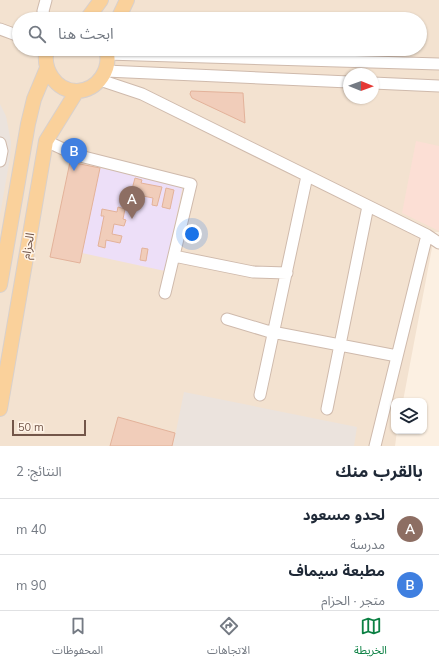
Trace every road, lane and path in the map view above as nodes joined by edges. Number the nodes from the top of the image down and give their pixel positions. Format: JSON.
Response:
{"nodes":[{"id":1,"x":46,"y":0,"type":"edge"},
{"id":2,"x":101,"y":0,"type":"edge"},
{"id":3,"x":127,"y":0,"type":"edge"},
{"id":4,"x":43,"y":12,"type":"edge"},
{"id":5,"x":92,"y":12,"type":"edge"},
{"id":6,"x":121,"y":12,"type":"edge"},
{"id":7,"x":0,"y":29,"type":"edge"},
{"id":8,"x":12,"y":33,"type":"edge"},
{"id":9,"x":46,"y":56,"type":"edge"},
{"id":10,"x":107,"y":56,"type":"edge"},
{"id":11,"x":249,"y":56,"type":"edge"},
{"id":12,"x":439,"y":64,"type":"edge"},
{"id":13,"x":46,"y":68,"type":"junction"},
{"id":14,"x":103,"y":76,"type":"junction"},
{"id":15,"x":343,"y":82,"type":"edge"},
{"id":16,"x":379,"y":83,"type":"edge"},
{"id":17,"x":439,"y":86,"type":"edge"},
{"id":18,"x":77,"y":91,"type":"junction"},
{"id":19,"x":46,"y":141,"type":"junction"},
{"id":20,"x":0,"y":143,"type":"edge"},
{"id":21,"x":0,"y":161,"type":"edge"},
{"id":22,"x":307,"y":176,"type":"junction"},
{"id":23,"x":368,"y":206,"type":"junction"},
{"id":24,"x":427,"y":235,"type":"junction"},
{"id":25,"x":439,"y":243,"type":"edge"},
{"id":26,"x":174,"y":256,"type":"junction"},
{"id":27,"x":287,"y":273,"type":"junction"},
{"id":28,"x":0,"y":285,"type":"edge"},
{"id":29,"x":165,"y":293,"type":"dead end"},
{"id":30,"x":228,"y":319,"type":"dead end"},
{"id":31,"x":274,"y":332,"type":"junction"},
{"id":32,"x":340,"y":345,"type":"junction"},
{"id":33,"x":397,"y":356,"type":"junction"},
{"id":34,"x":260,"y":395,"type":"dead end"},
{"id":35,"x":0,"y":409,"type":"edge"},
{"id":36,"x":327,"y":410,"type":"dead end"},
{"id":37,"x":375,"y":446,"type":"edge"}],
"edges":[{"from":1,"to":4,"type":"street"},
{"from":2,"to":5,"type":"main road"},
{"from":3,"to":6,"type":"main road"},
{"from":7,"to":8,"type":"street"},
{"from":9,"to":13,"type":"main road"},
{"from":10,"to":14,"type":"main road"},
{"from":11,"to":12,"type":"street"},
{"from":13,"to":18,"type":"main road"},
{"from":13,"to":28,"type":"main road"},
{"from":14,"to":15,"type":"street"},
{"from":14,"to":18,"type":"main road"},
{"from":14,"to":22,"type":"street"},
{"from":16,"to":17,"type":"street"},
{"from":18,"to":19,"type":"main road","name":"الحزام"},
{"from":19,"to":26,"type":"street"},
{"from":19,"to":35,"type":"main road","name":"الحزام"},
{"from":20,"to":21,"type":"street"},
{"from":22,"to":23,"type":"street"},
{"from":22,"to":27,"type":"street"},
{"from":23,"to":24,"type":"street"},
{"from":23,"to":32,"type":"street"},
{"from":24,"to":25,"type":"street"},
{"from":24,"to":33,"type":"street"},
{"from":26,"to":27,"type":"street"},
{"from":26,"to":29,"type":"street"},
{"from":27,"to":31,"type":"street"},
{"from":30,"to":31,"type":"street"},
{"from":31,"to":32,"type":"street"},
{"from":31,"to":34,"type":"street"},
{"from":32,"to":33,"type":"street"},
{"from":32,"to":36,"type":"street"},
{"from":33,"to":37,"type":"street"}]}
